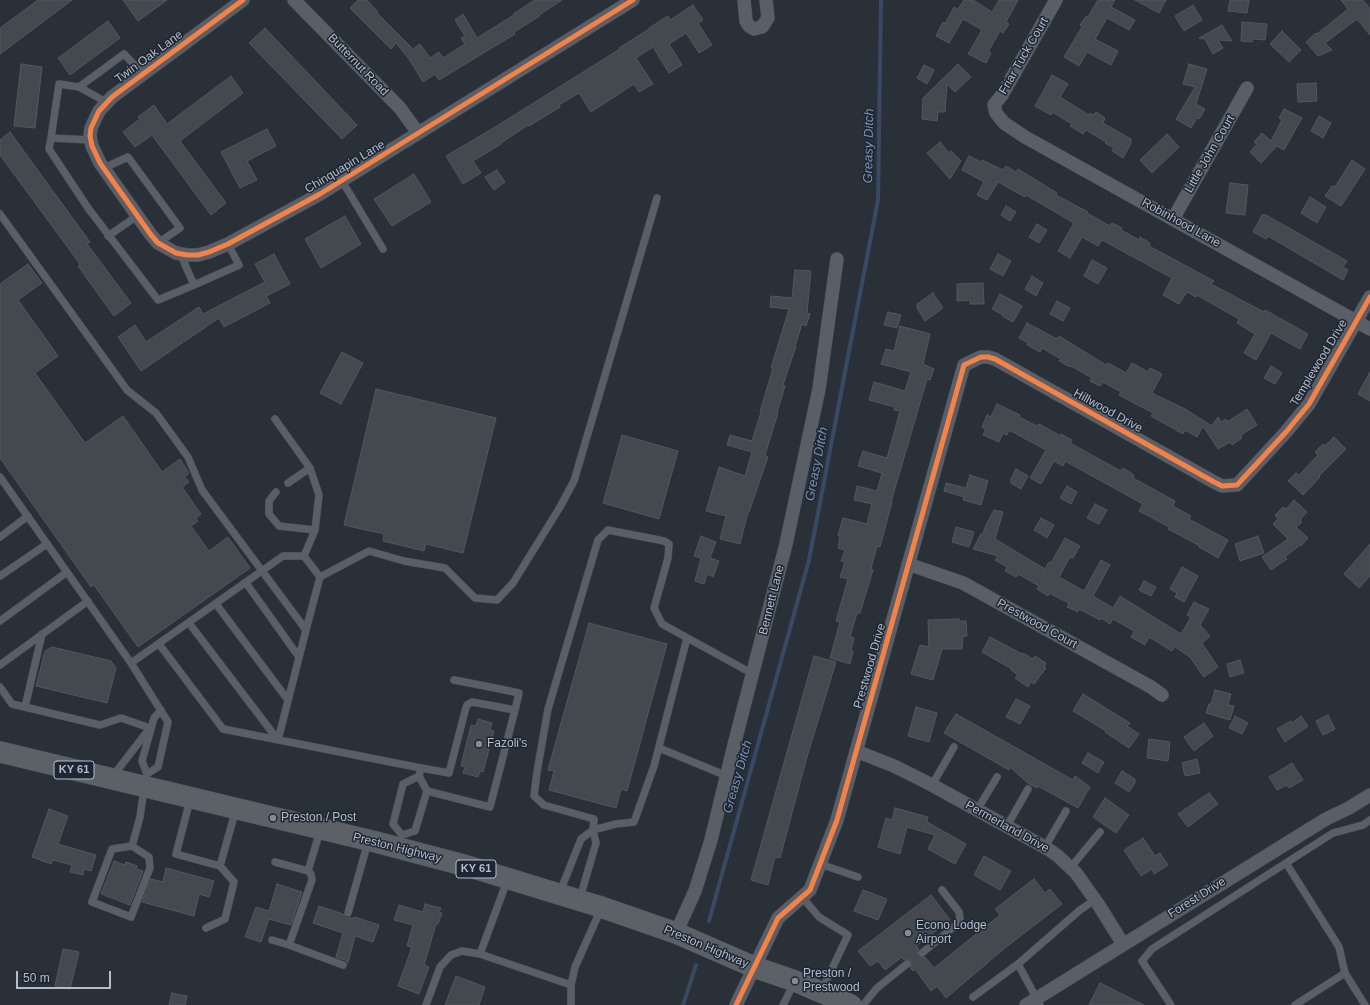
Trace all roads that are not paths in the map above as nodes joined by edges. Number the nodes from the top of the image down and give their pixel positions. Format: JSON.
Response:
{"nodes":[{"id":1,"x":243,"y":0,"type":"edge"},
{"id":2,"x":294,"y":0,"type":"edge"},
{"id":3,"x":633,"y":0,"type":"edge"},
{"id":4,"x":744,"y":0,"type":"edge"},
{"id":5,"x":766,"y":0,"type":"edge"},
{"id":6,"x":1056,"y":0,"type":"edge"},
{"id":7,"x":142,"y":74,"type":"junction"},
{"id":8,"x":79,"y":87,"type":"junction"},
{"id":9,"x":1247,"y":88,"type":"dead end"},
{"id":10,"x":106,"y":102,"type":"junction"},
{"id":11,"x":996,"y":113,"type":"joint"},
{"id":12,"x":418,"y":133,"type":"junction"},
{"id":13,"x":51,"y":138,"type":"junction"},
{"id":14,"x":91,"y":143,"type":"junction"},
{"id":15,"x":104,"y":168,"type":"junction"},
{"id":16,"x":342,"y":181,"type":"junction"},
{"id":17,"x":657,"y":198,"type":"dead end"},
{"id":18,"x":0,"y":214,"type":"edge"},
{"id":19,"x":137,"y":216,"type":"junction"},
{"id":20,"x":1173,"y":219,"type":"junction"},
{"id":21,"x":108,"y":236,"type":"junction"},
{"id":22,"x":158,"y":243,"type":"junction"},
{"id":23,"x":228,"y":244,"type":"junction"},
{"id":24,"x":383,"y":249,"type":"dead end"},
{"id":25,"x":180,"y":253,"type":"junction"},
{"id":26,"x":837,"y":259,"type":"dead end"},
{"id":27,"x":194,"y":285,"type":"junction"},
{"id":28,"x":1370,"y":296,"type":"edge"},
{"id":29,"x":1356,"y":321,"type":"junction"},
{"id":30,"x":1370,"y":329,"type":"edge"},
{"id":31,"x":976,"y":358,"type":"joint"},
{"id":32,"x":275,"y":419,"type":"dead end"},
{"id":33,"x":310,"y":468,"type":"junction"},
{"id":34,"x":0,"y":477,"type":"edge"},
{"id":35,"x":288,"y":484,"type":"dead end"},
{"id":36,"x":7,"y":486,"type":"junction"},
{"id":37,"x":1230,"y":486,"type":"joint"},
{"id":38,"x":0,"y":492,"type":"edge"},
{"id":39,"x":276,"y":492,"type":"dead end"},
{"id":40,"x":28,"y":516,"type":"junction"},
{"id":41,"x":315,"y":530,"type":"junction"},
{"id":42,"x":0,"y":537,"type":"edge"},
{"id":43,"x":47,"y":544,"type":"junction"},
{"id":44,"x":304,"y":556,"type":"junction"},
{"id":45,"x":908,"y":564,"type":"junction"},
{"id":46,"x":262,"y":571,"type":"junction"},
{"id":47,"x":67,"y":572,"type":"junction"},
{"id":48,"x":0,"y":576,"type":"edge"},
{"id":49,"x":320,"y":577,"type":"junction"},
{"id":50,"x":246,"y":583,"type":"junction"},
{"id":51,"x":88,"y":601,"type":"junction"},
{"id":52,"x":216,"y":604,"type":"junction"},
{"id":53,"x":0,"y":621,"type":"edge"},
{"id":54,"x":189,"y":623,"type":"junction"},
{"id":55,"x":306,"y":630,"type":"junction"},
{"id":56,"x":42,"y":634,"type":"junction"},
{"id":57,"x":687,"y":638,"type":"junction"},
{"id":58,"x":159,"y":644,"type":"junction"},
{"id":59,"x":299,"y":657,"type":"junction"},
{"id":60,"x":131,"y":663,"type":"junction"},
{"id":61,"x":0,"y":664,"type":"edge"},
{"id":62,"x":753,"y":674,"type":"junction"},
{"id":63,"x":454,"y":680,"type":"dead end"},
{"id":64,"x":0,"y":687,"type":"edge"},
{"id":65,"x":1162,"y":695,"type":"dead end"},
{"id":66,"x":288,"y":700,"type":"junction"},
{"id":67,"x":25,"y":707,"type":"junction"},
{"id":68,"x":160,"y":710,"type":"junction"},
{"id":69,"x":515,"y":710,"type":"junction"},
{"id":70,"x":150,"y":728,"type":"junction"},
{"id":71,"x":278,"y":740,"type":"junction"},
{"id":72,"x":954,"y":747,"type":"dead end"},
{"id":73,"x":659,"y":748,"type":"junction"},
{"id":74,"x":856,"y":751,"type":"junction"},
{"id":75,"x":1,"y":755,"type":"edge"},
{"id":76,"x":420,"y":772,"type":"junction"},
{"id":77,"x":727,"y":776,"type":"junction"},
{"id":78,"x":997,"y":777,"type":"dead end"},
{"id":79,"x":111,"y":779,"type":"junction"},
{"id":80,"x":146,"y":780,"type":"junction"},
{"id":81,"x":932,"y":785,"type":"junction"},
{"id":82,"x":1028,"y":790,"type":"dead end"},
{"id":83,"x":427,"y":791,"type":"junction"},
{"id":84,"x":1370,"y":795,"type":"edge"},
{"id":85,"x":191,"y":798,"type":"junction"},
{"id":86,"x":236,"y":809,"type":"junction"},
{"id":87,"x":977,"y":810,"type":"junction"},
{"id":88,"x":1066,"y":811,"type":"dead end"},
{"id":89,"x":1370,"y":820,"type":"edge"},
{"id":90,"x":1007,"y":826,"type":"junction"},
{"id":91,"x":320,"y":829,"type":"junction"},
{"id":92,"x":593,"y":830,"type":"junction"},
{"id":93,"x":1100,"y":832,"type":"dead end"},
{"id":94,"x":368,"y":840,"type":"junction"},
{"id":95,"x":400,"y":841,"type":"junction"},
{"id":96,"x":132,"y":846,"type":"junction"},
{"id":97,"x":1044,"y":847,"type":"junction"},
{"id":98,"x":275,"y":862,"type":"dead end"},
{"id":99,"x":1286,"y":863,"type":"junction"},
{"id":100,"x":820,"y":864,"type":"junction"},
{"id":101,"x":220,"y":866,"type":"junction"},
{"id":102,"x":1071,"y":867,"type":"junction"},
{"id":103,"x":308,"y":871,"type":"junction"},
{"id":104,"x":858,"y":877,"type":"dead end"},
{"id":105,"x":508,"y":878,"type":"junction"},
{"id":106,"x":942,"y":890,"type":"dead end"},
{"id":107,"x":559,"y":894,"type":"junction"},
{"id":108,"x":802,"y":898,"type":"junction"},
{"id":109,"x":580,"y":900,"type":"junction"},
{"id":110,"x":1095,"y":900,"type":"junction"},
{"id":111,"x":602,"y":907,"type":"junction"},
{"id":112,"x":348,"y":913,"type":"dead end"},
{"id":113,"x":206,"y":928,"type":"dead end"},
{"id":114,"x":676,"y":933,"type":"junction"},
{"id":115,"x":272,"y":940,"type":"dead end"},
{"id":116,"x":1123,"y":944,"type":"junction"},
{"id":117,"x":289,"y":945,"type":"junction"},
{"id":118,"x":922,"y":953,"type":"dead end"},
{"id":119,"x":480,"y":954,"type":"junction"},
{"id":120,"x":908,"y":964,"type":"dead end"},
{"id":121,"x":1018,"y":964,"type":"junction"},
{"id":122,"x":343,"y":965,"type":"dead end"},
{"id":123,"x":754,"y":967,"type":"junction"},
{"id":124,"x":1345,"y":973,"type":"junction"},
{"id":125,"x":795,"y":981,"type":"junction"},
{"id":126,"x":571,"y":985,"type":"junction"},
{"id":127,"x":973,"y":997,"type":"dead end"},
{"id":128,"x":826,"y":998,"type":"edge"},
{"id":129,"x":1034,"y":1003,"type":"edge"},
{"id":130,"x":426,"y":1005,"type":"edge"},
{"id":131,"x":571,"y":1005,"type":"edge"},
{"id":132,"x":736,"y":1005,"type":"edge"},
{"id":133,"x":783,"y":1005,"type":"edge"},
{"id":134,"x":851,"y":1005,"type":"edge"},
{"id":135,"x":863,"y":1005,"type":"edge"},
{"id":136,"x":1171,"y":1005,"type":"edge"},
{"id":137,"x":1295,"y":1005,"type":"edge"},
{"id":138,"x":1366,"y":1005,"type":"edge"}],
"edges":[{"from":1,"to":7,"type":"street","name":"Twin Oak Lane"},
{"from":2,"to":12,"type":"street","name":"Butternut Road"},
{"from":3,"to":12,"type":"street","name":"Chinquapin Lane"},
{"from":4,"to":5,"type":"street"},
{"from":6,"to":11,"type":"street","name":"Friar Tuck Court"},
{"from":7,"to":8,"type":"lane"},
{"from":7,"to":10,"type":"street","name":"Twin Oak Lane"},
{"from":8,"to":10,"type":"lane"},
{"from":8,"to":13,"type":"lane"},
{"from":9,"to":20,"type":"street","name":"Little John Court"},
{"from":10,"to":14,"type":"street","name":"Twin Oak Lane"},
{"from":11,"to":20,"type":"street","name":"Robinhood Lane"},
{"from":12,"to":16,"type":"street","name":"Chinquapin Lane"},
{"from":13,"to":14,"type":"lane"},
{"from":13,"to":21,"type":"lane"},
{"from":14,"to":15,"type":"street","name":"Chinquapin Lane"},
{"from":15,"to":19,"type":"street","name":"Chinquapin Lane"},
{"from":15,"to":22,"type":"lane"},
{"from":16,"to":23,"type":"street","name":"Chinquapin Lane"},
{"from":16,"to":24,"type":"lane"},
{"from":17,"to":49,"type":"lane"},
{"from":18,"to":46,"type":"lane"},
{"from":19,"to":21,"type":"lane"},
{"from":19,"to":22,"type":"street","name":"Chinquapin Lane"},
{"from":20,"to":29,"type":"street","name":"Robinhood Lane"},
{"from":21,"to":27,"type":"lane"},
{"from":22,"to":25,"type":"street","name":"Chinquapin Lane"},
{"from":23,"to":25,"type":"street","name":"Chinquapin Lane"},
{"from":23,"to":27,"type":"lane"},
{"from":25,"to":27,"type":"lane"},
{"from":26,"to":62,"type":"street","name":"Bennett Lane"},
{"from":28,"to":29,"type":"street","name":"Templewood Drive"},
{"from":29,"to":30,"type":"street","name":"Robinhood Lane"},
{"from":29,"to":37,"type":"street","name":"Templewood Drive"},
{"from":31,"to":37,"type":"street","name":"Hillwood Drive"},
{"from":31,"to":45,"type":"street","name":"Prestwood Drive"},
{"from":32,"to":33,"type":"lane"},
{"from":33,"to":35,"type":"lane"},
{"from":33,"to":41,"type":"lane"},
{"from":34,"to":36,"type":"lane"},
{"from":36,"to":38,"type":"lane"},
{"from":36,"to":40,"type":"lane"},
{"from":39,"to":41,"type":"lane"},
{"from":40,"to":42,"type":"lane"},
{"from":40,"to":43,"type":"lane"},
{"from":41,"to":44,"type":"lane"},
{"from":43,"to":47,"type":"lane"},
{"from":43,"to":48,"type":"lane"},
{"from":44,"to":46,"type":"lane"},
{"from":44,"to":49,"type":"lane"},
{"from":45,"to":65,"type":"street","name":"Prestwood Court"},
{"from":45,"to":74,"type":"street","name":"Prestwood Drive"},
{"from":46,"to":50,"type":"lane"},
{"from":46,"to":55,"type":"lane"},
{"from":47,"to":51,"type":"lane"},
{"from":47,"to":53,"type":"lane"},
{"from":49,"to":55,"type":"lane"},
{"from":50,"to":52,"type":"lane"},
{"from":50,"to":59,"type":"lane"},
{"from":51,"to":56,"type":"lane"},
{"from":51,"to":60,"type":"lane"},
{"from":52,"to":54,"type":"lane"},
{"from":52,"to":66,"type":"lane"},
{"from":54,"to":58,"type":"lane"},
{"from":54,"to":71,"type":"lane"},
{"from":55,"to":59,"type":"lane"},
{"from":56,"to":61,"type":"lane"},
{"from":56,"to":67,"type":"lane"},
{"from":57,"to":62,"type":"lane"},
{"from":57,"to":73,"type":"lane"},
{"from":57,"to":92,"type":"lane"},
{"from":58,"to":60,"type":"lane"},
{"from":58,"to":71,"type":"lane"},
{"from":59,"to":66,"type":"lane"},
{"from":60,"to":68,"type":"lane"},
{"from":62,"to":77,"type":"street","name":"Bennett Lane"},
{"from":63,"to":69,"type":"lane"},
{"from":64,"to":67,"type":"lane"},
{"from":66,"to":71,"type":"lane"},
{"from":67,"to":70,"type":"lane"},
{"from":68,"to":70,"type":"lane"},
{"from":68,"to":80,"type":"lane"},
{"from":69,"to":76,"type":"lane"},
{"from":69,"to":83,"type":"lane"},
{"from":70,"to":79,"type":"lane"},
{"from":70,"to":80,"type":"lane"},
{"from":71,"to":76,"type":"lane"},
{"from":72,"to":81,"type":"lane"},
{"from":73,"to":77,"type":"lane"},
{"from":73,"to":92,"type":"lane"},
{"from":74,"to":81,"type":"street","name":"Permerland Drive"},
{"from":74,"to":100,"type":"street","name":"Prestwood Drive"},
{"from":75,"to":79,"type":"main road","name":"Preston Highway","number":"KY 61"},
{"from":76,"to":83,"type":"lane"},
{"from":76,"to":95,"type":"lane"},
{"from":77,"to":114,"type":"street","name":"Bennett Lane"},
{"from":78,"to":87,"type":"lane"},
{"from":79,"to":80,"type":"main road","name":"Preston Highway","number":"KY 61"},
{"from":80,"to":85,"type":"main road","name":"Preston Highway","number":"KY 61"},
{"from":80,"to":96,"type":"lane"},
{"from":81,"to":87,"type":"street","name":"Permerland Drive"},
{"from":82,"to":90,"type":"lane"},
{"from":83,"to":95,"type":"lane"},
{"from":84,"to":116,"type":"street","name":"Forest Drive"},
{"from":85,"to":86,"type":"main road","name":"Preston Highway","number":"KY 61"},
{"from":85,"to":101,"type":"lane"},
{"from":86,"to":91,"type":"main road","name":"Preston Highway","number":"KY 61"},
{"from":86,"to":101,"type":"lane"},
{"from":87,"to":90,"type":"street","name":"Permerland Drive"},
{"from":88,"to":97,"type":"lane"},
{"from":89,"to":99,"type":"lane"},
{"from":90,"to":97,"type":"street","name":"Permerland Drive"},
{"from":91,"to":94,"type":"main road","name":"Preston Highway","number":"KY 61"},
{"from":91,"to":103,"type":"lane"},
{"from":92,"to":107,"type":"lane"},
{"from":92,"to":109,"type":"lane"},
{"from":93,"to":102,"type":"lane"},
{"from":94,"to":95,"type":"main road","name":"Preston Highway","number":"KY 61"},
{"from":94,"to":112,"type":"lane"},
{"from":95,"to":105,"type":"main road","name":"Preston Highway","number":"KY 61"},
{"from":96,"to":96,"type":"lane"},
{"from":97,"to":102,"type":"street","name":"Permerland Drive"},
{"from":98,"to":103,"type":"lane"},
{"from":99,"to":124,"type":"lane"},
{"from":99,"to":136,"type":"lane"},
{"from":100,"to":104,"type":"lane"},
{"from":100,"to":108,"type":"street","name":"Prestwood Drive"},
{"from":101,"to":113,"type":"lane"},
{"from":102,"to":110,"type":"street","name":"Permerland Drive"},
{"from":103,"to":117,"type":"lane"},
{"from":105,"to":107,"type":"main road","name":"Preston Highway","number":"KY 61"},
{"from":105,"to":119,"type":"lane"},
{"from":106,"to":118,"type":"lane"},
{"from":107,"to":109,"type":"main road","name":"Preston Highway","number":"KY 61"},
{"from":108,"to":123,"type":"street","name":"Prestwood Drive"},
{"from":108,"to":128,"type":"lane"},
{"from":109,"to":111,"type":"main road","name":"Preston Highway","number":"KY 61"},
{"from":110,"to":116,"type":"street","name":"Permerland Drive"},
{"from":110,"to":121,"type":"lane"},
{"from":111,"to":114,"type":"main road","name":"Preston Highway","number":"KY 61"},
{"from":111,"to":126,"type":"lane"},
{"from":114,"to":123,"type":"main road","name":"Preston Highway","number":"KY 61"},
{"from":115,"to":117,"type":"lane"},
{"from":116,"to":129,"type":"street","name":"Forest Drive"},
{"from":117,"to":122,"type":"lane"},
{"from":119,"to":126,"type":"lane"},
{"from":119,"to":130,"type":"lane"},
{"from":120,"to":135,"type":"lane"},
{"from":121,"to":127,"type":"lane"},
{"from":121,"to":129,"type":"lane"},
{"from":123,"to":125,"type":"main road","name":"Preston Highway","number":"KY 61"},
{"from":123,"to":132,"type":"street","name":"Prestwood Drive"},
{"from":124,"to":137,"type":"lane"},
{"from":124,"to":138,"type":"lane"},
{"from":125,"to":128,"type":"main road","name":"Preston Highway","number":"KY 61"},
{"from":125,"to":133,"type":"lane"},
{"from":126,"to":131,"type":"lane"},
{"from":128,"to":134,"type":"main road","name":"Preston Highway","number":"KY 61"}]}
